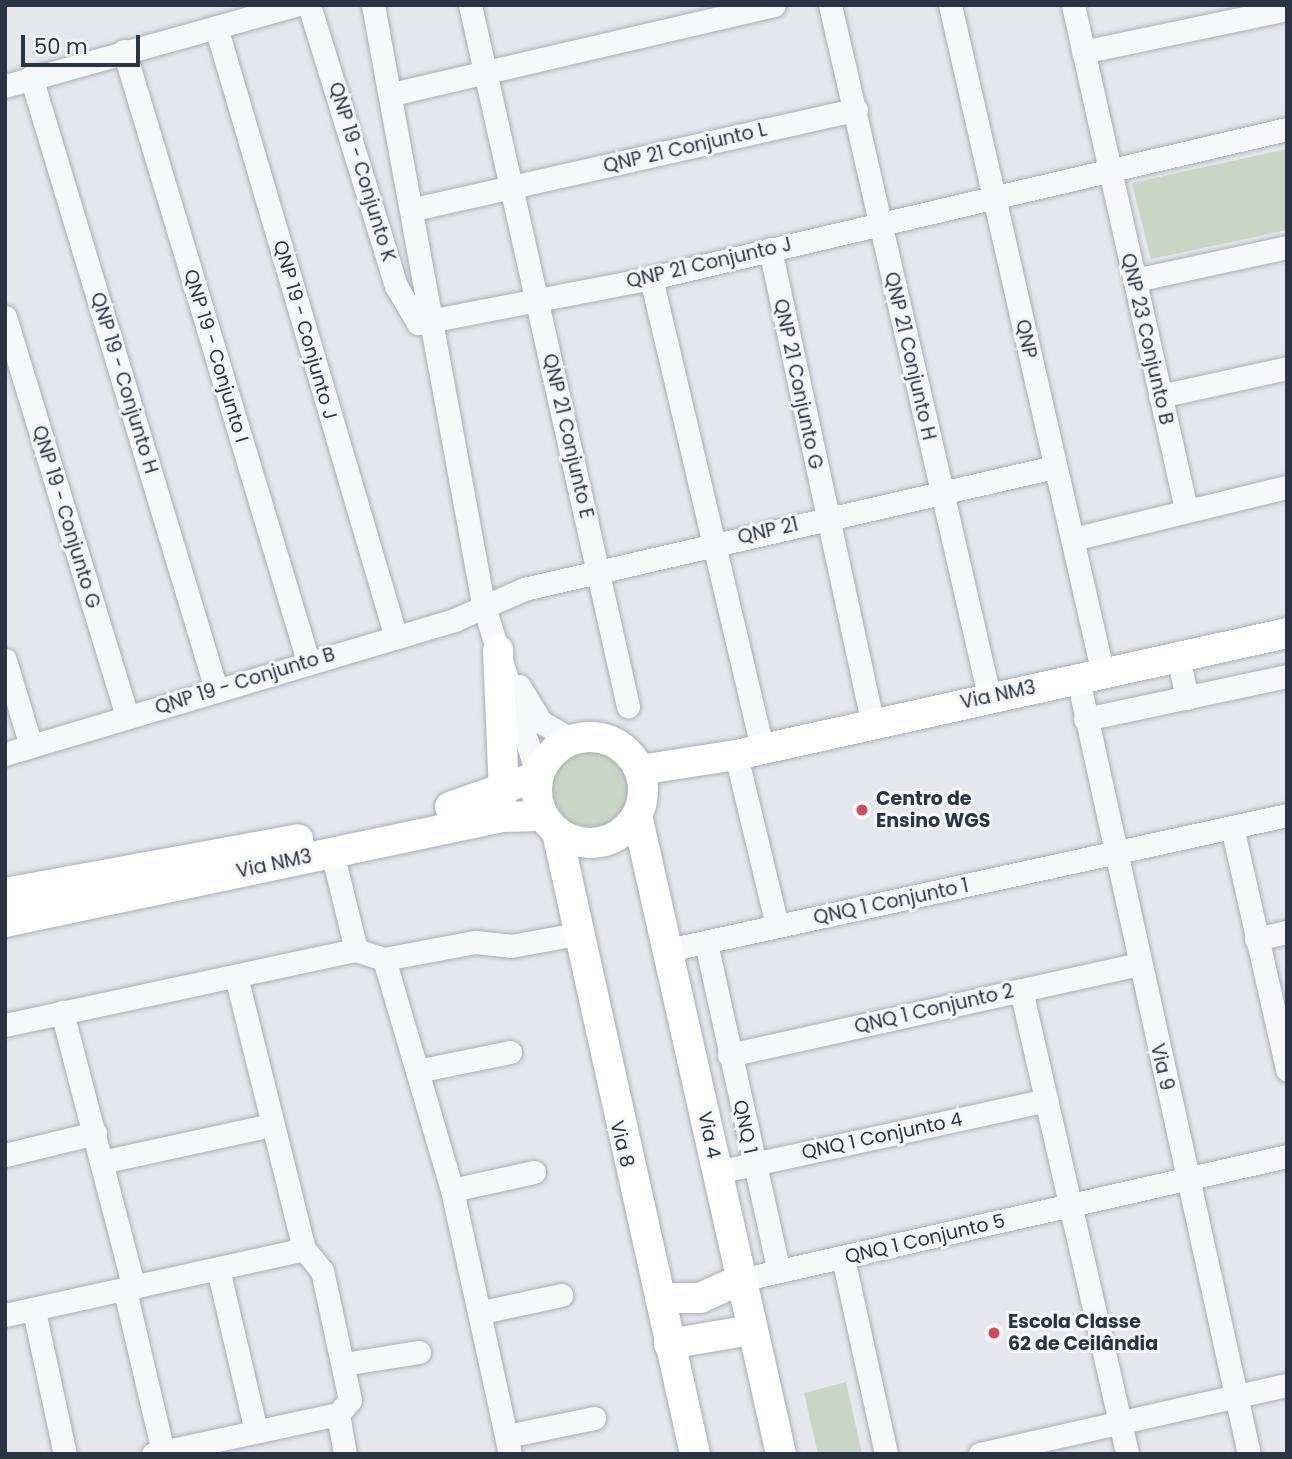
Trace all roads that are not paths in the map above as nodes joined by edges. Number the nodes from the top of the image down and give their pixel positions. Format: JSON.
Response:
{"nodes":[{"id":1,"x":309,"y":5,"type":"edge"},
{"id":2,"x":373,"y":5,"type":"edge"},
{"id":3,"x":470,"y":5,"type":"edge"},
{"id":4,"x":774,"y":5,"type":"edge"},
{"id":5,"x":831,"y":5,"type":"edge"},
{"id":6,"x":950,"y":5,"type":"edge"},
{"id":7,"x":1073,"y":5,"type":"edge"},
{"id":8,"x":285,"y":6,"type":"edge"},
{"id":9,"x":1287,"y":9,"type":"edge"},
{"id":10,"x":216,"y":27,"type":"junction"},
{"id":11,"x":124,"y":51,"type":"junction"},
{"id":12,"x":1083,"y":52,"type":"junction"},
{"id":13,"x":487,"y":73,"type":"junction"},
{"id":14,"x":31,"y":77,"type":"junction"},
{"id":15,"x":5,"y":86,"type":"edge"},
{"id":16,"x":392,"y":94,"type":"junction"},
{"id":17,"x":856,"y":109,"type":"junction"},
{"id":18,"x":1287,"y":129,"type":"edge"},
{"id":19,"x":1108,"y":170,"type":"junction"},
{"id":20,"x":515,"y":187,"type":"junction"},
{"id":21,"x":994,"y":196,"type":"junction"},
{"id":22,"x":414,"y":209,"type":"junction"},
{"id":23,"x":880,"y":220,"type":"junction"},
{"id":24,"x":1287,"y":247,"type":"edge"},
{"id":25,"x":770,"y":249,"type":"junction"},
{"id":26,"x":651,"y":278,"type":"junction"},
{"id":27,"x":1135,"y":280,"type":"junction"},
{"id":28,"x":538,"y":301,"type":"junction"},
{"id":29,"x":5,"y":317,"type":"edge"},
{"id":30,"x":431,"y":324,"type":"junction"},
{"id":31,"x":1287,"y":368,"type":"edge"},
{"id":32,"x":1160,"y":396,"type":"junction"},
{"id":33,"x":1054,"y":467,"type":"junction"},
{"id":34,"x":1287,"y":487,"type":"edge"},
{"id":35,"x":940,"y":492,"type":"junction"},
{"id":36,"x":1186,"y":509,"type":"junction"},
{"id":37,"x":826,"y":518,"type":"junction"},
{"id":38,"x":1073,"y":539,"type":"junction"},
{"id":39,"x":716,"y":544,"type":"junction"},
{"id":40,"x":598,"y":571,"type":"junction"},
{"id":41,"x":483,"y":604,"type":"junction"},
{"id":42,"x":1287,"y":633,"type":"edge"},
{"id":43,"x":395,"y":634,"type":"junction"},
{"id":44,"x":498,"y":650,"type":"junction"},
{"id":45,"x":1178,"y":657,"type":"junction"},
{"id":46,"x":5,"y":660,"type":"edge"},
{"id":47,"x":308,"y":662,"type":"junction"},
{"id":48,"x":1090,"y":676,"type":"junction"},
{"id":49,"x":1287,"y":676,"type":"edge"},
{"id":50,"x":216,"y":690,"type":"junction"},
{"id":51,"x":989,"y":696,"type":"junction"},
{"id":52,"x":1187,"y":698,"type":"junction"},
{"id":53,"x":628,"y":706,"type":"dead end"},
{"id":54,"x":127,"y":717,"type":"junction"},
{"id":55,"x":1085,"y":719,"type":"junction"},
{"id":56,"x":872,"y":722,"type":"junction"},
{"id":57,"x":572,"y":740,"type":"junction"},
{"id":58,"x":31,"y":746,"type":"junction"},
{"id":59,"x":5,"y":754,"type":"edge"},
{"id":60,"x":736,"y":754,"type":"junction"},
{"id":61,"x":538,"y":776,"type":"junction"},
{"id":62,"x":504,"y":792,"type":"junction"},
{"id":63,"x":640,"y":792,"type":"junction"},
{"id":64,"x":1287,"y":815,"type":"edge"},
{"id":65,"x":550,"y":824,"type":"junction"},
{"id":66,"x":1232,"y":827,"type":"junction"},
{"id":67,"x":332,"y":852,"type":"junction"},
{"id":68,"x":1114,"y":852,"type":"junction"},
{"id":69,"x":5,"y":893,"type":"edge"},
{"id":70,"x":5,"y":922,"type":"edge"},
{"id":71,"x":777,"y":926,"type":"junction"},
{"id":72,"x":1287,"y":932,"type":"edge"},
{"id":73,"x":577,"y":934,"type":"junction"},
{"id":74,"x":1256,"y":939,"type":"junction"},
{"id":75,"x":706,"y":943,"type":"junction"},
{"id":76,"x":356,"y":950,"type":"junction"},
{"id":77,"x":668,"y":950,"type":"junction"},
{"id":78,"x":384,"y":959,"type":"junction"},
{"id":79,"x":1138,"y":964,"type":"junction"},
{"id":80,"x":236,"y":976,"type":"junction"},
{"id":81,"x":1021,"y":990,"type":"junction"},
{"id":82,"x":62,"y":1012,"type":"junction"},
{"id":83,"x":5,"y":1025,"type":"edge"},
{"id":84,"x":1284,"y":1045,"type":"edge"},
{"id":85,"x":510,"y":1052,"type":"dead end"},
{"id":86,"x":729,"y":1055,"type":"junction"},
{"id":87,"x":1287,"y":1070,"type":"edge"},
{"id":88,"x":417,"y":1072,"type":"junction"},
{"id":89,"x":1046,"y":1100,"type":"junction"},
{"id":90,"x":271,"y":1125,"type":"junction"},
{"id":91,"x":94,"y":1133,"type":"junction"},
{"id":92,"x":5,"y":1154,"type":"edge"},
{"id":93,"x":1287,"y":1156,"type":"edge"},
{"id":94,"x":106,"y":1161,"type":"junction"},
{"id":95,"x":753,"y":1164,"type":"junction"},
{"id":96,"x":534,"y":1172,"type":"dead end"},
{"id":97,"x":717,"y":1172,"type":"junction"},
{"id":98,"x":1188,"y":1180,"type":"junction"},
{"id":99,"x":452,"y":1190,"type":"junction"},
{"id":100,"x":1071,"y":1207,"type":"junction"},
{"id":101,"x":304,"y":1249,"type":"junction"},
{"id":102,"x":843,"y":1258,"type":"junction"},
{"id":103,"x":218,"y":1269,"type":"junction"},
{"id":104,"x":779,"y":1271,"type":"junction"},
{"id":105,"x":740,"y":1280,"type":"junction"},
{"id":106,"x":129,"y":1290,"type":"junction"},
{"id":107,"x":561,"y":1295,"type":"dead end"},
{"id":108,"x":660,"y":1298,"type":"junction"},
{"id":109,"x":6,"y":1310,"type":"edge"},
{"id":110,"x":34,"y":1311,"type":"junction"},
{"id":111,"x":482,"y":1312,"type":"junction"},
{"id":112,"x":751,"y":1330,"type":"junction"},
{"id":113,"x":669,"y":1344,"type":"junction"},
{"id":114,"x":419,"y":1352,"type":"dead end"},
{"id":115,"x":344,"y":1364,"type":"junction"},
{"id":116,"x":1287,"y":1385,"type":"edge"},
{"id":117,"x":1236,"y":1395,"type":"junction"},
{"id":118,"x":338,"y":1414,"type":"junction"},
{"id":119,"x":584,"y":1420,"type":"dead end"},
{"id":120,"x":1119,"y":1422,"type":"junction"},
{"id":121,"x":256,"y":1431,"type":"junction"},
{"id":122,"x":508,"y":1445,"type":"edge"},
{"id":123,"x":164,"y":1452,"type":"edge"},
{"id":124,"x":65,"y":1454,"type":"edge"},
{"id":125,"x":345,"y":1454,"type":"edge"},
{"id":126,"x":695,"y":1454,"type":"edge"},
{"id":127,"x":781,"y":1454,"type":"edge"},
{"id":128,"x":886,"y":1454,"type":"edge"},
{"id":129,"x":980,"y":1454,"type":"edge"},
{"id":130,"x":1127,"y":1454,"type":"edge"},
{"id":131,"x":1249,"y":1454,"type":"edge"}],
"edges":[{"from":1,"to":30,"type":"street","name":"QNP 19 - Conjunto K"},
{"from":2,"to":16,"type":"street"},
{"from":3,"to":13,"type":"street"},
{"from":4,"to":13,"type":"street"},
{"from":5,"to":17,"type":"street","name":"QNP 21 Conjunto H"},
{"from":6,"to":21,"type":"street","name":"QNP"},
{"from":7,"to":12,"type":"street","name":"QNP 23 Conjunto B"},
{"from":8,"to":10,"type":"street"},
{"from":9,"to":12,"type":"street"},
{"from":10,"to":11,"type":"street"},
{"from":10,"to":43,"type":"street","name":"QNP 19 - Conjunto J"},
{"from":11,"to":14,"type":"street"},
{"from":11,"to":47,"type":"street","name":"QNP 19 - Conjunto I"},
{"from":12,"to":19,"type":"street","name":"QNP 23 Conjunto B"},
{"from":13,"to":16,"type":"street"},
{"from":13,"to":20,"type":"street"},
{"from":14,"to":15,"type":"street"},
{"from":14,"to":50,"type":"street","name":"QNP 19 - Conjunto H"},
{"from":16,"to":22,"type":"street"},
{"from":17,"to":20,"type":"street","name":"QNP 21 Conjunto L"},
{"from":17,"to":23,"type":"street","name":"QNP 21 Conjunto H"},
{"from":18,"to":19,"type":"street"},
{"from":19,"to":21,"type":"street"},
{"from":19,"to":27,"type":"street","name":"QNP 23 Conjunto B"},
{"from":20,"to":22,"type":"street"},
{"from":20,"to":28,"type":"street"},
{"from":21,"to":23,"type":"street"},
{"from":21,"to":33,"type":"street","name":"QNP"},
{"from":22,"to":30,"type":"street"},
{"from":23,"to":25,"type":"street","name":"QNP 21 Conjunto J"},
{"from":23,"to":35,"type":"street","name":"QNP 21 Conjunto H"},
{"from":24,"to":27,"type":"street"},
{"from":25,"to":26,"type":"street","name":"QNP 21 Conjunto J"},
{"from":25,"to":37,"type":"street","name":"QNP 21 Conjunto G"},
{"from":26,"to":28,"type":"street","name":"QNP 21 Conjunto J"},
{"from":26,"to":39,"type":"street"},
{"from":27,"to":32,"type":"street","name":"QNP 23 Conjunto B"},
{"from":28,"to":30,"type":"street"},
{"from":28,"to":40,"type":"street","name":"QNP 21 Conjunto E"},
{"from":29,"to":54,"type":"street","name":"QNP 19 - Conjunto G"},
{"from":30,"to":41,"type":"street"},
{"from":31,"to":32,"type":"street"},
{"from":32,"to":36,"type":"street","name":"QNP 23 Conjunto B"},
{"from":33,"to":35,"type":"street","name":"QNP 21"},
{"from":33,"to":38,"type":"street","name":"QNP"},
{"from":34,"to":36,"type":"street"},
{"from":35,"to":37,"type":"street","name":"QNP 21"},
{"from":35,"to":51,"type":"street","name":"QNP 21 Conjunto H"},
{"from":36,"to":38,"type":"street"},
{"from":37,"to":39,"type":"street","name":"QNP 21"},
{"from":37,"to":56,"type":"street","name":"QNP 21 Conjunto G"},
{"from":38,"to":48,"type":"street","name":"QNP"},
{"from":39,"to":40,"type":"street","name":"QNP 21"},
{"from":39,"to":60,"type":"street"},
{"from":40,"to":41,"type":"street","name":"QNP 21"},
{"from":40,"to":53,"type":"street","name":"QNP 21 Conjunto E"},
{"from":41,"to":43,"type":"street","name":"QNP 19 - Conjunto B"},
{"from":41,"to":44,"type":"street"},
{"from":42,"to":45,"type":"main road","name":"Via NM3"},
{"from":43,"to":47,"type":"street","name":"QNP 19 - Conjunto B"},
{"from":44,"to":57,"type":"street"},
{"from":44,"to":61,"type":"street"},
{"from":44,"to":62,"type":"main road"},
{"from":45,"to":48,"type":"main road","name":"Via NM3"},
{"from":45,"to":52,"type":"street"},
{"from":46,"to":58,"type":"street"},
{"from":47,"to":50,"type":"street","name":"QNP 19 - Conjunto B"},
{"from":48,"to":51,"type":"main road","name":"Via NM3"},
{"from":48,"to":55,"type":"street","name":"Via 9"},
{"from":49,"to":52,"type":"street"},
{"from":50,"to":54,"type":"street","name":"QNP 19 - Conjunto B"},
{"from":51,"to":56,"type":"main road","name":"Via NM3"},
{"from":52,"to":55,"type":"street"},
{"from":54,"to":58,"type":"street","name":"QNP 19 - Conjunto B"},
{"from":55,"to":68,"type":"street","name":"Via 9"},
{"from":56,"to":60,"type":"main road","name":"Via NM3"},
{"from":57,"to":61,"type":"main road"},
{"from":57,"to":63,"type":"main road"},
{"from":58,"to":59,"type":"street","name":"QNP 19 - Conjunto B"},
{"from":60,"to":63,"type":"main road","name":"Via NM3"},
{"from":60,"to":71,"type":"street"},
{"from":61,"to":62,"type":"main road","name":"Via NM3"},
{"from":61,"to":65,"type":"main road"},
{"from":62,"to":69,"type":"main road","name":"Via NM3"},
{"from":63,"to":65,"type":"main road"},
{"from":63,"to":77,"type":"main road","name":"Via 4"},
{"from":64,"to":66,"type":"street","name":"QNQ 1 Conjunto 1"},
{"from":65,"to":67,"type":"main road","name":"Via NM3"},
{"from":65,"to":73,"type":"main road","name":"Via 8"},
{"from":66,"to":68,"type":"street","name":"QNQ 1 Conjunto 1"},
{"from":66,"to":74,"type":"street"},
{"from":67,"to":70,"type":"main road","name":"Via NM3"},
{"from":67,"to":76,"type":"street"},
{"from":68,"to":71,"type":"street","name":"QNQ 1 Conjunto 1"},
{"from":68,"to":79,"type":"street","name":"Via 9"},
{"from":71,"to":75,"type":"street","name":"QNQ 1 Conjunto 1"},
{"from":72,"to":74,"type":"street"},
{"from":73,"to":78,"type":"street"},
{"from":73,"to":108,"type":"main road","name":"Via 8"},
{"from":74,"to":84,"type":"street"},
{"from":75,"to":77,"type":"street","name":"QNQ 1 Conjunto 1"},
{"from":75,"to":86,"type":"street","name":"QNQ 1"},
{"from":76,"to":78,"type":"street"},
{"from":76,"to":80,"type":"street"},
{"from":77,"to":97,"type":"main road","name":"Via 4"},
{"from":78,"to":88,"type":"street"},
{"from":79,"to":81,"type":"street","name":"QNQ 1 Conjunto 2"},
{"from":79,"to":98,"type":"street","name":"Via 9"},
{"from":80,"to":82,"type":"street"},
{"from":80,"to":90,"type":"street"},
{"from":81,"to":86,"type":"street","name":"QNQ 1 Conjunto 2"},
{"from":81,"to":89,"type":"street"},
{"from":82,"to":83,"type":"street"},
{"from":82,"to":91,"type":"street"},
{"from":84,"to":87,"type":"street"},
{"from":85,"to":88,"type":"street"},
{"from":86,"to":95,"type":"street","name":"QNQ 1"},
{"from":88,"to":99,"type":"street"},
{"from":89,"to":95,"type":"street","name":"QNQ 1 Conjunto 4"},
{"from":89,"to":100,"type":"street"},
{"from":90,"to":94,"type":"street"},
{"from":90,"to":101,"type":"street"},
{"from":91,"to":92,"type":"street"},
{"from":91,"to":94,"type":"street"},
{"from":93,"to":98,"type":"street"},
{"from":94,"to":106,"type":"street"},
{"from":95,"to":97,"type":"street","name":"QNQ 1 Conjunto 4"},
{"from":95,"to":104,"type":"street","name":"QNQ 1"},
{"from":96,"to":99,"type":"street"},
{"from":97,"to":105,"type":"main road","name":"Via 4"},
{"from":98,"to":100,"type":"street"},
{"from":98,"to":117,"type":"street","name":"Via 9"},
{"from":99,"to":111,"type":"street"},
{"from":100,"to":102,"type":"street","name":"QNQ 1 Conjunto 5"},
{"from":100,"to":120,"type":"street"},
{"from":101,"to":103,"type":"street"},
{"from":101,"to":115,"type":"street"},
{"from":102,"to":104,"type":"street","name":"QNQ 1 Conjunto 5"},
{"from":102,"to":128,"type":"street"},
{"from":103,"to":106,"type":"street"},
{"from":103,"to":121,"type":"street"},
{"from":104,"to":105,"type":"street"},
{"from":105,"to":108,"type":"main road"},
{"from":105,"to":112,"type":"main road","name":"Via 4"},
{"from":106,"to":110,"type":"street"},
{"from":106,"to":123,"type":"street"},
{"from":107,"to":111,"type":"street"},
{"from":108,"to":113,"type":"main road","name":"Via 8"},
{"from":109,"to":110,"type":"street"},
{"from":110,"to":124,"type":"street"},
{"from":111,"to":122,"type":"street"},
{"from":112,"to":113,"type":"main road"},
{"from":112,"to":127,"type":"main road","name":"Via 4"},
{"from":113,"to":126,"type":"main road","name":"Via 8"},
{"from":114,"to":115,"type":"street"},
{"from":115,"to":118,"type":"street"},
{"from":116,"to":117,"type":"street"},
{"from":117,"to":120,"type":"street"},
{"from":117,"to":131,"type":"street","name":"Via 9"},
{"from":118,"to":121,"type":"street"},
{"from":118,"to":125,"type":"street"},
{"from":119,"to":122,"type":"street"},
{"from":120,"to":129,"type":"street"},
{"from":120,"to":130,"type":"street"},
{"from":121,"to":123,"type":"street"}]}
